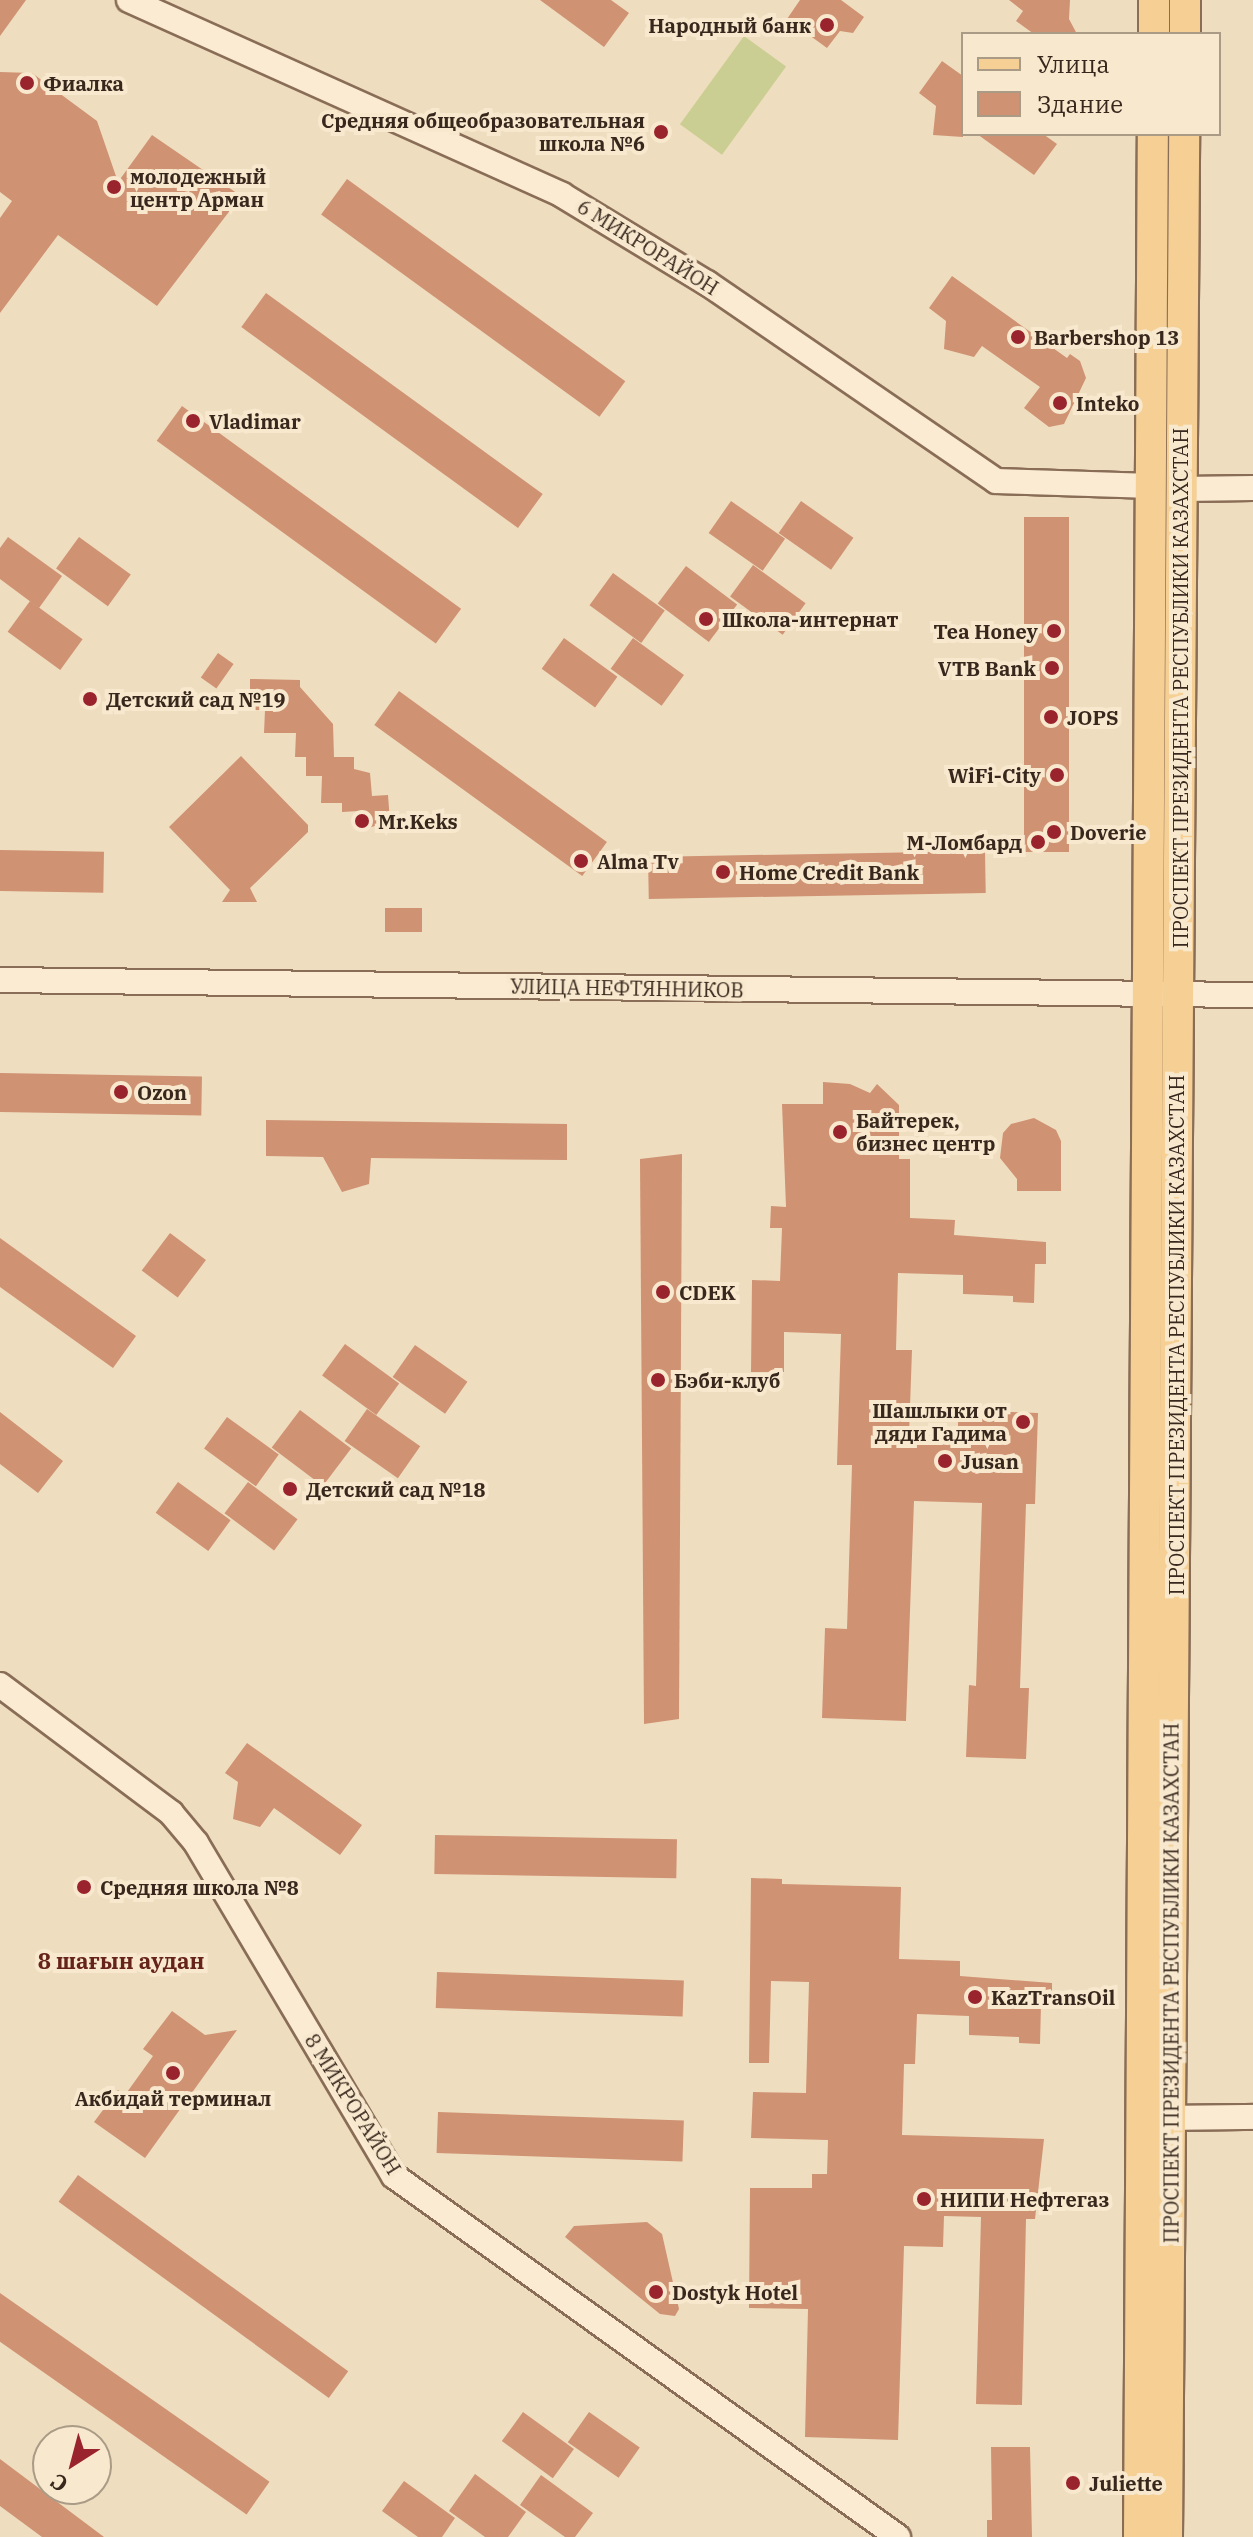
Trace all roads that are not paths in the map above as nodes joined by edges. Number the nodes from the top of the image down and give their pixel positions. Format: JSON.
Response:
{"nodes":[{"id":1,"x":129,"y":0,"type":"edge"},
{"id":2,"x":1154,"y":0,"type":"edge"},
{"id":3,"x":1185,"y":0,"type":"edge"},
{"id":4,"x":1154,"y":32,"type":"edge"},
{"id":5,"x":1185,"y":32,"type":"edge"},
{"id":6,"x":1153,"y":136,"type":"edge"},
{"id":7,"x":1184,"y":136,"type":"edge"},
{"id":8,"x":1167,"y":487,"type":"junction"},
{"id":9,"x":1253,"y":488,"type":"edge"},
{"id":10,"x":0,"y":980,"type":"edge"},
{"id":11,"x":1165,"y":995,"type":"junction"},
{"id":12,"x":1253,"y":995,"type":"edge"},
{"id":13,"x":0,"y":1685,"type":"edge"},
{"id":14,"x":1253,"y":2117,"type":"edge"},
{"id":15,"x":1157,"y":2118,"type":"junction"},
{"id":16,"x":898,"y":2537,"type":"edge"},
{"id":17,"x":1139,"y":2537,"type":"edge"},
{"id":18,"x":1167,"y":2537,"type":"edge"}],
"edges":[{"from":1,"to":8,"type":"street","name":"6 МИКРОРАЙОН"},
{"from":2,"to":4,"type":"main road"},
{"from":3,"to":5,"type":"main road"},
{"from":6,"to":8,"type":"main road","name":"ПРОСПЕКТ ПРЕЗИДЕНТА РЕСПУБЛИКИ КАЗАХСТАН"},
{"from":7,"to":8,"type":"main road","name":"ПРОСПЕКТ ПРЕЗИДЕНТА РЕСПУБЛИКИ КАЗАХСТАН"},
{"from":8,"to":9,"type":"street","name":"6 МИКРОРАЙОН"},
{"from":8,"to":11,"type":"main road","name":"ПРОСПЕКТ ПРЕЗИДЕНТА РЕСПУБЛИКИ КАЗАХСТАН"},
{"from":10,"to":11,"type":"street","name":"УЛИЦА НЕФТЯННИКОВ"},
{"from":11,"to":12,"type":"street","name":"УЛИЦА НЕФТЯННИКОВ"},
{"from":11,"to":15,"type":"main road","name":"ПРОСПЕКТ ПРЕЗИДЕНТА РЕСПУБЛИКИ КАЗАХСТАН"},
{"from":13,"to":16,"type":"street","name":"8 МИКРОРАЙОН"},
{"from":14,"to":15,"type":"street"},
{"from":15,"to":17,"type":"main road","name":"ПРОСПЕКТ ПРЕЗИДЕНТА РЕСПУБЛИКИ КАЗАХСТАН"},
{"from":15,"to":18,"type":"main road","name":"ПРОСПЕКТ ПРЕЗИДЕНТА РЕСПУБЛИКИ КАЗАХСТАН"}]}
